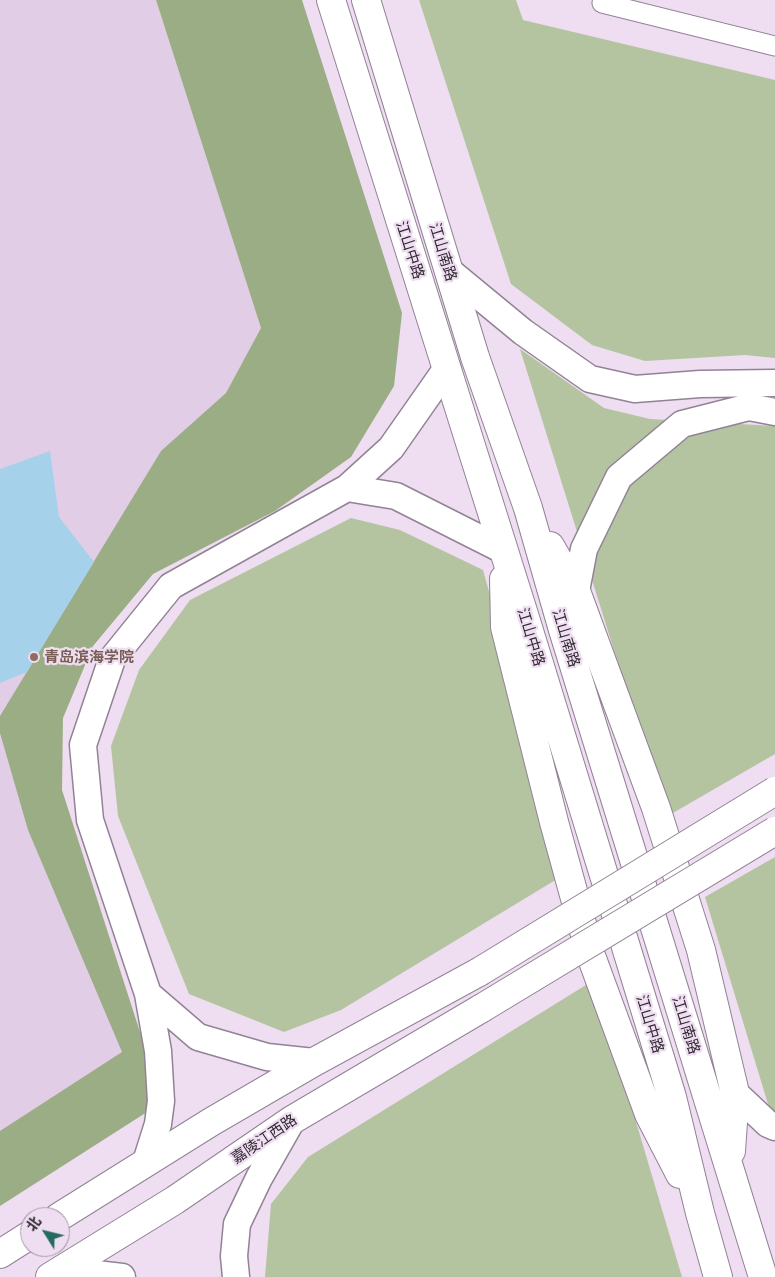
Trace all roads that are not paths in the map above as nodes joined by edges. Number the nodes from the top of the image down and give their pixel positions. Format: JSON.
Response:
{"nodes":[{"id":1,"x":331,"y":0,"type":"edge"},
{"id":2,"x":366,"y":0,"type":"edge"},
{"id":3,"x":603,"y":0,"type":"edge"},
{"id":4,"x":775,"y":46,"type":"edge"},
{"id":5,"x":449,"y":271,"type":"junction"},
{"id":6,"x":448,"y":368,"type":"junction"},
{"id":7,"x":775,"y":383,"type":"edge"},
{"id":8,"x":775,"y":412,"type":"edge"},
{"id":9,"x":347,"y":488,"type":"junction"},
{"id":10,"x":528,"y":508,"type":"junction"},
{"id":11,"x":503,"y":550,"type":"junction"},
{"id":12,"x":576,"y":591,"type":"junction"},
{"id":13,"x":775,"y":791,"type":"edge"},
{"id":14,"x":775,"y":830,"type":"edge"},
{"id":15,"x":148,"y":994,"type":"junction"},
{"id":16,"x":314,"y":1062,"type":"junction"},
{"id":17,"x":735,"y":1093,"type":"junction"},
{"id":18,"x":292,"y":1120,"type":"junction"},
{"id":19,"x":775,"y":1126,"type":"edge"},
{"id":20,"x":146,"y":1162,"type":"junction"},
{"id":21,"x":730,"y":1167,"type":"junction"},
{"id":22,"x":70,"y":1210,"type":"edge"},
{"id":23,"x":700,"y":1213,"type":"junction"},
{"id":24,"x":20,"y":1241,"type":"edge"},
{"id":25,"x":0,"y":1254,"type":"edge"},
{"id":26,"x":56,"y":1274,"type":"edge"},
{"id":27,"x":122,"y":1277,"type":"edge"},
{"id":28,"x":236,"y":1277,"type":"edge"},
{"id":29,"x":718,"y":1277,"type":"edge"},
{"id":30,"x":763,"y":1277,"type":"edge"}],
"edges":[{"from":1,"to":6,"type":"main road","name":"江山中路"},
{"from":2,"to":5,"type":"main road","name":"江山南路"},
{"from":3,"to":4,"type":"street"},
{"from":5,"to":7,"type":"main road"},
{"from":5,"to":10,"type":"main road","name":"江山南路"},
{"from":6,"to":9,"type":"main road"},
{"from":6,"to":11,"type":"main road","name":"江山中路"},
{"from":8,"to":12,"type":"main road"},
{"from":9,"to":11,"type":"main road"},
{"from":9,"to":15,"type":"main road"},
{"from":10,"to":12,"type":"main road"},
{"from":10,"to":21,"type":"main road","name":"江山南路"},
{"from":11,"to":23,"type":"main road","name":"江山中路"},
{"from":11,"to":23,"type":"main road"},
{"from":12,"to":17,"type":"main road"},
{"from":13,"to":16,"type":"main road","bridge":true},
{"from":14,"to":18,"type":"main road","name":"嘉陵江西路","bridge":true},
{"from":15,"to":16,"type":"main road"},
{"from":15,"to":20,"type":"main road"},
{"from":16,"to":20,"type":"main road"},
{"from":17,"to":19,"type":"main road"},
{"from":17,"to":21,"type":"main road"},
{"from":18,"to":26,"type":"main road","name":"嘉陵江西路"},
{"from":18,"to":28,"type":"main road"},
{"from":20,"to":22,"type":"main road"},
{"from":21,"to":30,"type":"main road","name":"江山南路"},
{"from":23,"to":29,"type":"main road","name":"江山中路"},
{"from":24,"to":25,"type":"main road"},
{"from":26,"to":27,"type":"main road"}]}
